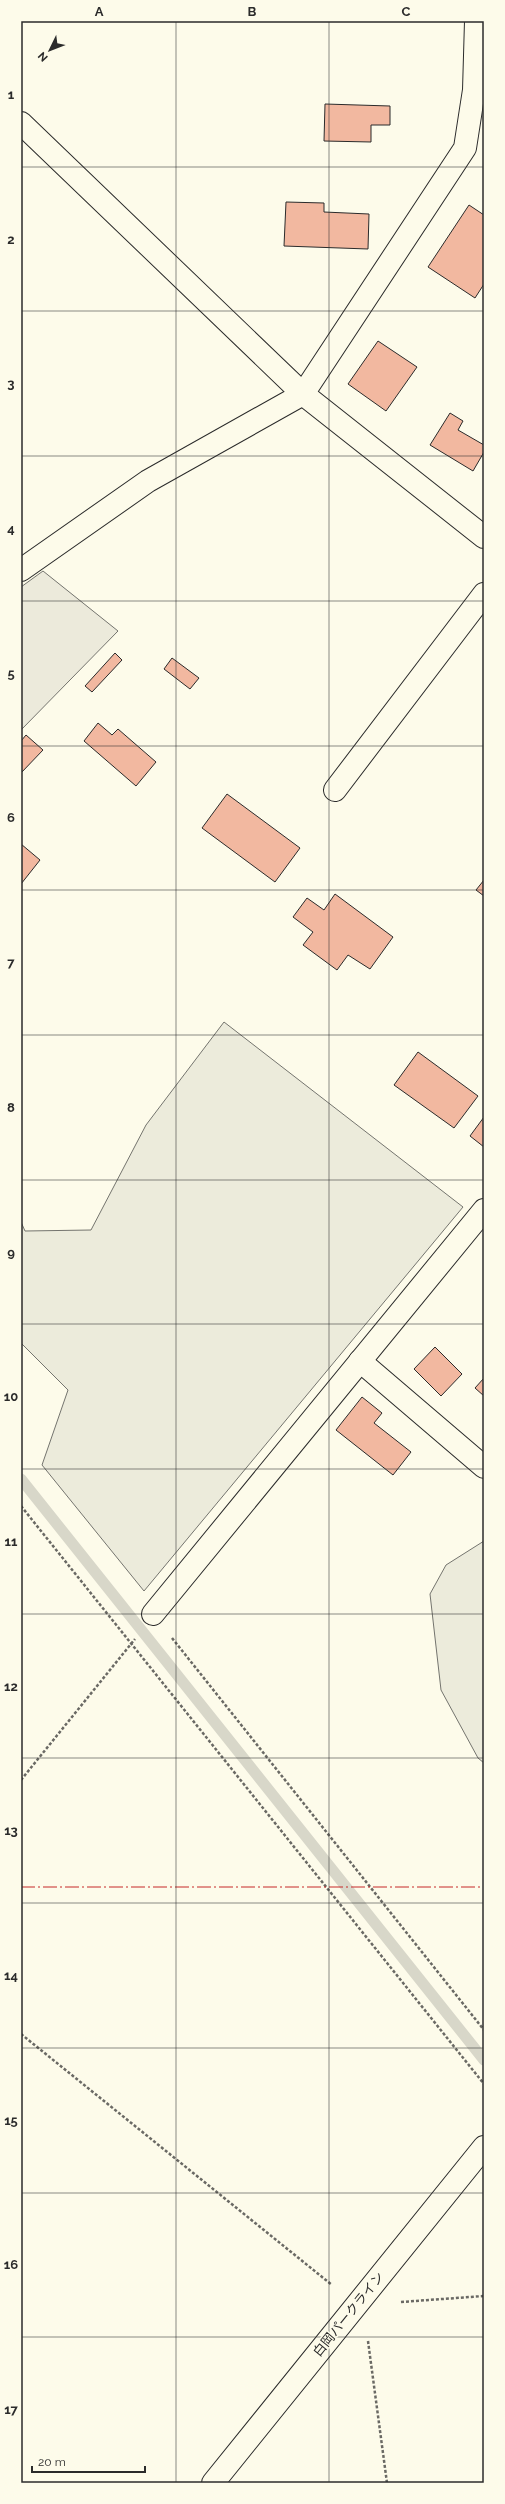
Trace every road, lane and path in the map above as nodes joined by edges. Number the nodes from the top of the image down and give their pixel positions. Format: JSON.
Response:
{"nodes":[{"id":1,"x":476,"y":21,"type":"edge"},
{"id":2,"x":21,"y":123,"type":"edge"},
{"id":3,"x":303,"y":394,"type":"junction"},
{"id":4,"x":484,"y":538,"type":"edge"},
{"id":5,"x":21,"y":570,"type":"edge"},
{"id":6,"x":484,"y":594,"type":"edge"},
{"id":7,"x":335,"y":790,"type":"dead end"},
{"id":8,"x":484,"y":1210,"type":"edge"},
{"id":9,"x":360,"y":1361,"type":"junction"},
{"id":10,"x":484,"y":1467,"type":"edge"},
{"id":11,"x":21,"y":1506,"type":"edge"},
{"id":12,"x":153,"y":1614,"type":"junction"},
{"id":13,"x":132,"y":1644,"type":"junction"},
{"id":14,"x":21,"y":1780,"type":"edge"},
{"id":15,"x":484,"y":2030,"type":"edge"},
{"id":16,"x":21,"y":2034,"type":"edge"},
{"id":17,"x":484,"y":2084,"type":"edge"},
{"id":18,"x":484,"y":2147,"type":"edge"},
{"id":19,"x":484,"y":2296,"type":"edge"},
{"id":20,"x":355,"y":2305,"type":"junction"},
{"id":21,"x":214,"y":2483,"type":"edge"},
{"id":22,"x":387,"y":2483,"type":"edge"}],
"edges":[{"from":1,"to":3,"type":"street"},
{"from":2,"to":3,"type":"street"},
{"from":3,"to":4,"type":"street"},
{"from":3,"to":5,"type":"street"},
{"from":6,"to":7,"type":"street"},
{"from":8,"to":9,"type":"street"},
{"from":9,"to":10,"type":"street"},
{"from":9,"to":12,"type":"street"},
{"from":11,"to":13,"type":"path"},
{"from":12,"to":13,"type":"path"},
{"from":12,"to":15,"type":"path"},
{"from":13,"to":14,"type":"path"},
{"from":13,"to":17,"type":"path"},
{"from":16,"to":20,"type":"path"},
{"from":18,"to":20,"type":"street","name":"白岡パークライン"},
{"from":19,"to":20,"type":"path"},
{"from":20,"to":21,"type":"street","name":"白岡パークライン"},
{"from":20,"to":22,"type":"path"}]}
